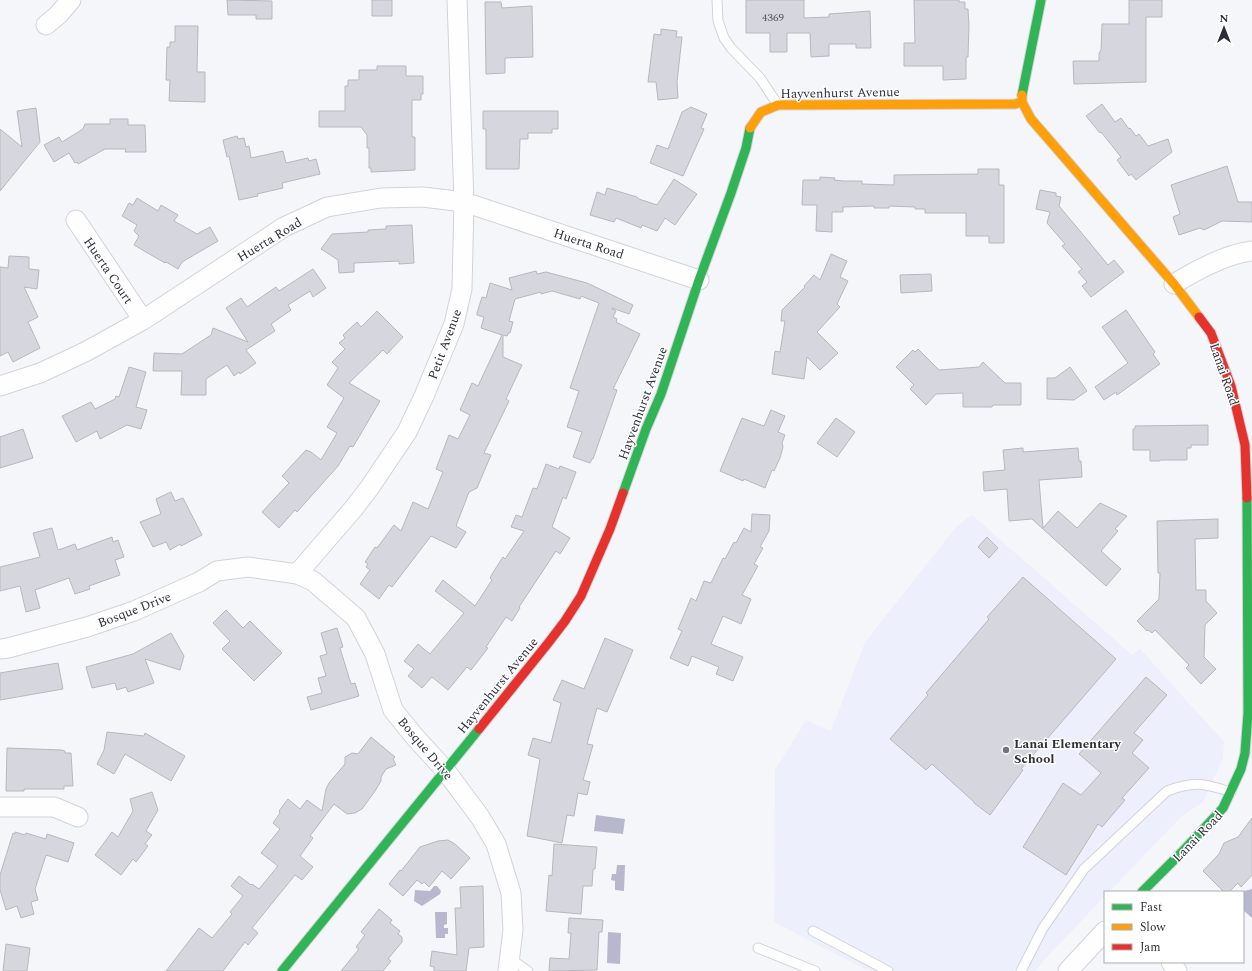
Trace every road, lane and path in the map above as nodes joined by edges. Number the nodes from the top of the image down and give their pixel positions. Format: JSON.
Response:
{"nodes":[{"id":1,"x":71,"y":0,"type":"edge"},
{"id":2,"x":457,"y":0,"type":"edge"},
{"id":3,"x":717,"y":0,"type":"edge"},
{"id":4,"x":1041,"y":0,"type":"edge"},
{"id":5,"x":46,"y":26,"type":"dead end"},
{"id":6,"x":1022,"y":102,"type":"junction"},
{"id":7,"x":778,"y":105,"type":"junction"},
{"id":8,"x":464,"y":202,"type":"junction"},
{"id":9,"x":76,"y":220,"type":"dead end"},
{"id":10,"x":1252,"y":251,"type":"edge"},
{"id":11,"x":699,"y":280,"type":"junction"},
{"id":12,"x":1174,"y":284,"type":"junction"},
{"id":13,"x":143,"y":320,"type":"junction"},
{"id":14,"x":0,"y":386,"type":"edge"},
{"id":15,"x":297,"y":574,"type":"junction"},
{"id":16,"x":0,"y":649,"type":"edge"},
{"id":17,"x":1250,"y":714,"type":"edge"},
{"id":18,"x":445,"y":770,"type":"junction"},
{"id":19,"x":1231,"y":792,"type":"junction"},
{"id":20,"x":0,"y":806,"type":"edge"},
{"id":21,"x":78,"y":817,"type":"dead end"},
{"id":22,"x":1143,"y":891,"type":"edge"},
{"id":23,"x":813,"y":931,"type":"dead end"},
{"id":24,"x":1104,"y":931,"type":"edge"},
{"id":25,"x":758,"y":948,"type":"dead end"},
{"id":26,"x":509,"y":964,"type":"edge"},
{"id":27,"x":282,"y":971,"type":"edge"},
{"id":28,"x":528,"y":971,"type":"edge"},
{"id":29,"x":815,"y":971,"type":"edge"},
{"id":30,"x":888,"y":971,"type":"edge"},
{"id":31,"x":1021,"y":971,"type":"edge"},
{"id":32,"x":1068,"y":971,"type":"edge"}],
"edges":[{"from":1,"to":5,"type":"street"},
{"from":2,"to":8,"type":"street","name":"Petit Avenue"},
{"from":3,"to":7,"type":"lane"},
{"from":4,"to":6,"type":"main road"},
{"from":6,"to":7,"type":"main road","name":"Hayvenhurst Avenue"},
{"from":6,"to":12,"type":"main road","name":"Lanai Road"},
{"from":7,"to":11,"type":"main road","name":"Hayvenhurst Avenue"},
{"from":8,"to":11,"type":"street","name":"Huerta Road"},
{"from":8,"to":13,"type":"street","name":"Huerta Road"},
{"from":8,"to":15,"type":"street","name":"Petit Avenue"},
{"from":9,"to":13,"type":"street","name":"Huerta Court"},
{"from":10,"to":12,"type":"street"},
{"from":11,"to":18,"type":"main road","name":"Hayvenhurst Avenue"},
{"from":12,"to":17,"type":"main road","name":"Lanai Road"},
{"from":13,"to":14,"type":"street","name":"Huerta Road"},
{"from":15,"to":16,"type":"street","name":"Bosque Drive"},
{"from":15,"to":18,"type":"street","name":"Bosque Drive"},
{"from":17,"to":19,"type":"main road","name":"Lanai Road"},
{"from":18,"to":26,"type":"street","name":"Bosque Drive"},
{"from":18,"to":27,"type":"main road","name":"Hayvenhurst Avenue"},
{"from":19,"to":22,"type":"main road","name":"Lanai Road"},
{"from":19,"to":31,"type":"lane"},
{"from":20,"to":21,"type":"street"},
{"from":23,"to":30,"type":"lane"},
{"from":24,"to":32,"type":"street"},
{"from":25,"to":29,"type":"lane"},
{"from":26,"to":28,"type":"lane"}]}
